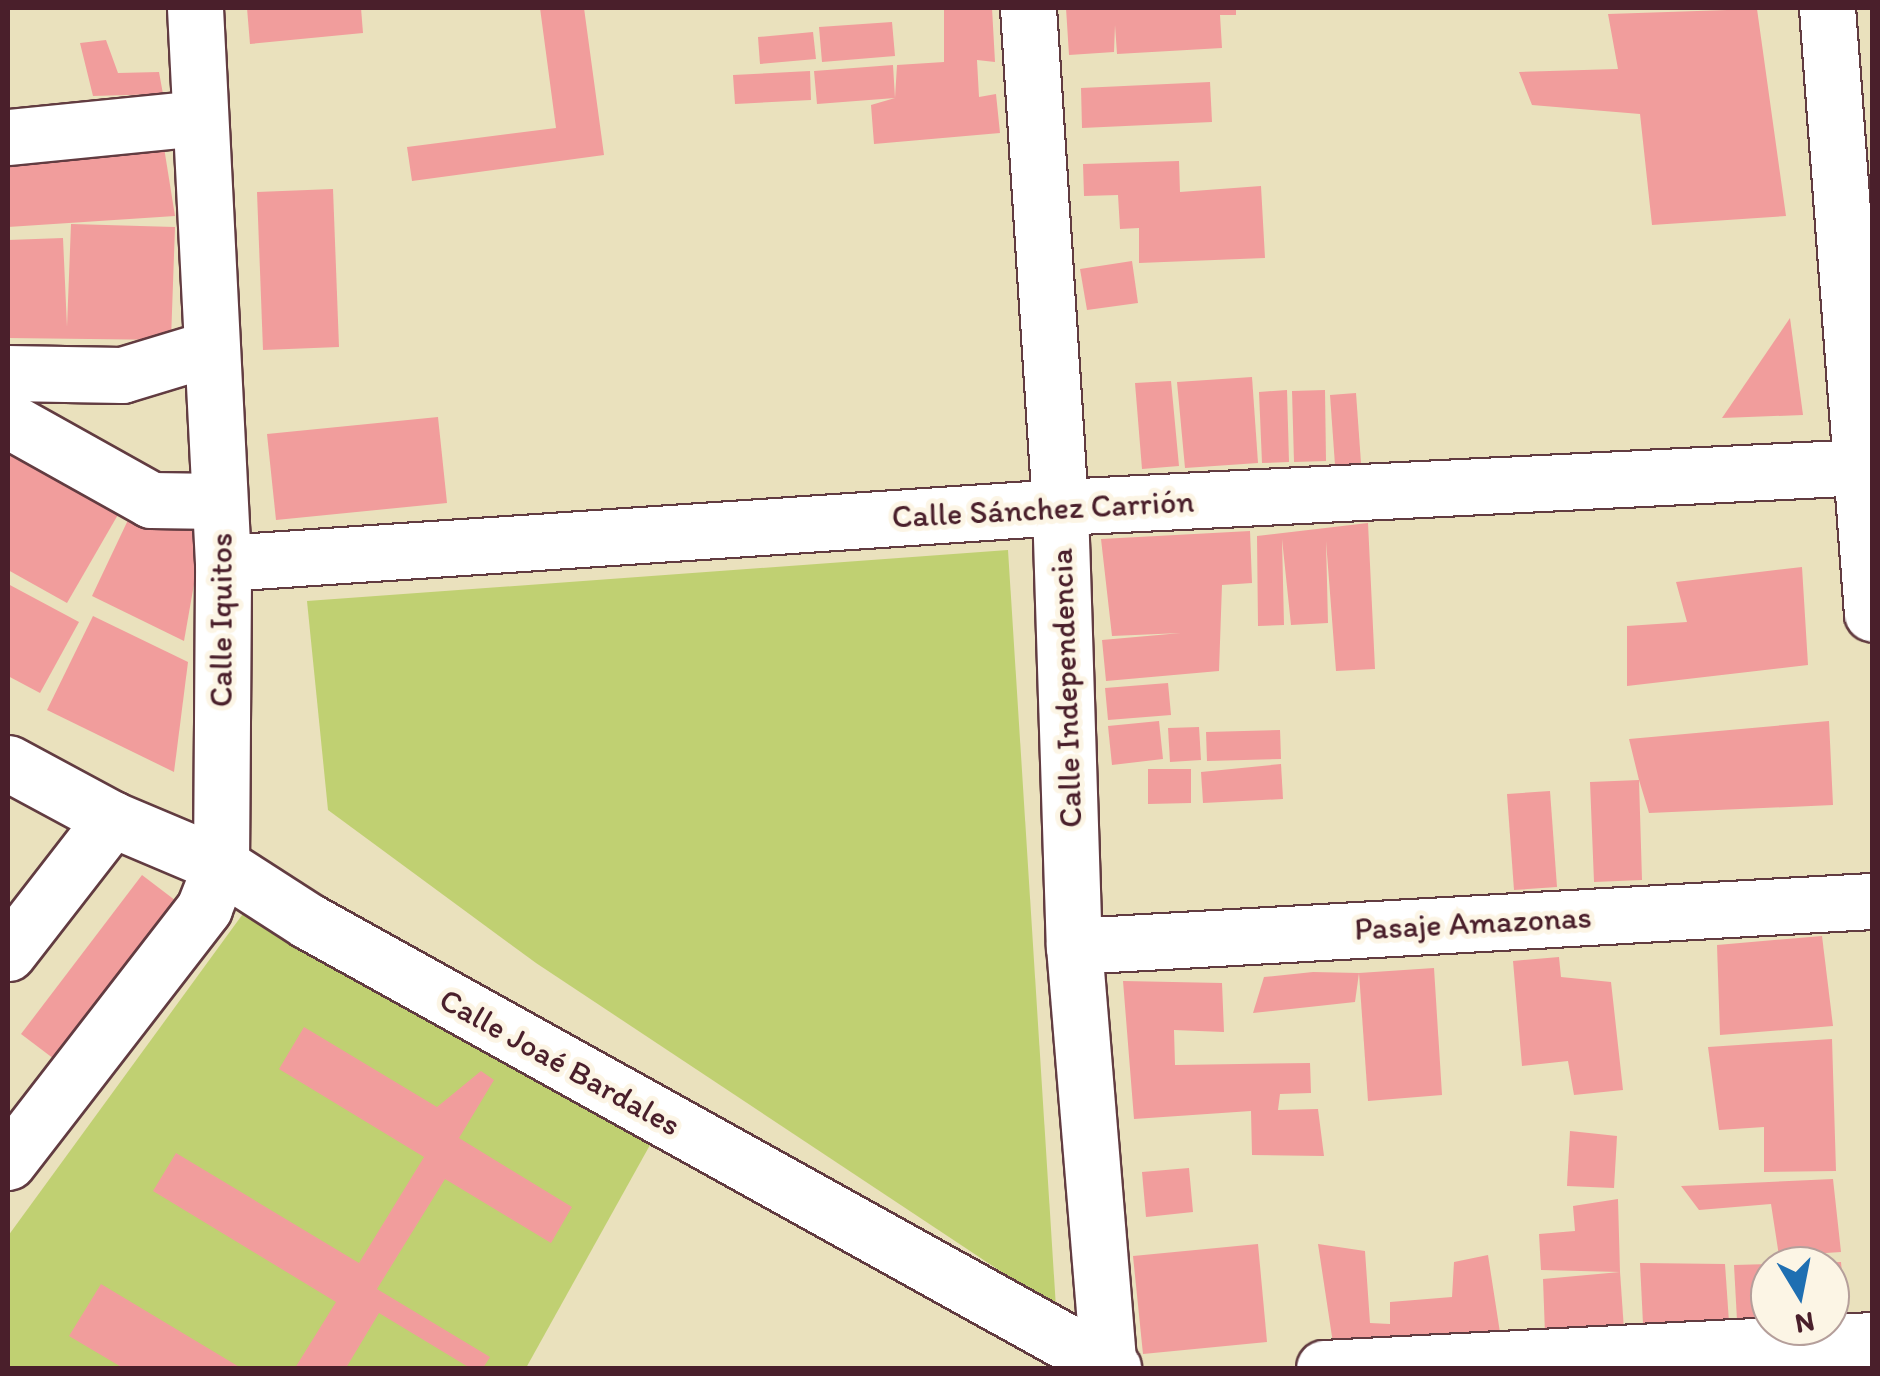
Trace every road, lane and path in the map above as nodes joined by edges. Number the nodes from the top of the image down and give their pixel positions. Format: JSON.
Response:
{"nodes":[{"id":1,"x":195,"y":8,"type":"edge"},
{"id":2,"x":1028,"y":8,"type":"edge"},
{"id":3,"x":1827,"y":8,"type":"edge"},
{"id":4,"x":198,"y":118,"type":"junction"},
{"id":5,"x":8,"y":136,"type":"edge"},
{"id":6,"x":211,"y":348,"type":"junction"},
{"id":7,"x":8,"y":372,"type":"edge"},
{"id":8,"x":1866,"y":410,"type":"edge"},
{"id":9,"x":8,"y":420,"type":"edge"},
{"id":10,"x":1864,"y":468,"type":"junction"},
{"id":11,"x":219,"y":501,"type":"junction"},
{"id":12,"x":1060,"y":507,"type":"junction"},
{"id":13,"x":222,"y":562,"type":"junction"},
{"id":14,"x":1872,"y":613,"type":"edge"},
{"id":15,"x":17,"y":783,"type":"edge"},
{"id":16,"x":112,"y":819,"type":"junction"},
{"id":17,"x":221,"y":865,"type":"junction"},
{"id":18,"x":1872,"y":901,"type":"edge"},
{"id":19,"x":1074,"y":946,"type":"junction"},
{"id":20,"x":8,"y":953,"type":"edge"},
{"id":21,"x":8,"y":1162,"type":"edge"},
{"id":22,"x":1872,"y":1340,"type":"edge"},
{"id":23,"x":1110,"y":1368,"type":"edge"},
{"id":24,"x":1324,"y":1368,"type":"edge"}],
"edges":[{"from":1,"to":4,"type":"street","name":"Calle Iquitos"},
{"from":2,"to":12,"type":"street","name":"Calle Independencia"},
{"from":3,"to":8,"type":"street"},
{"from":4,"to":5,"type":"street"},
{"from":4,"to":6,"type":"street","name":"Calle Iquitos"},
{"from":6,"to":7,"type":"street"},
{"from":6,"to":11,"type":"street","name":"Calle Iquitos"},
{"from":8,"to":10,"type":"street"},
{"from":9,"to":11,"type":"street"},
{"from":10,"to":12,"type":"street","name":"Calle Sánchez Carrión"},
{"from":10,"to":14,"type":"street"},
{"from":11,"to":13,"type":"street","name":"Calle Iquitos"},
{"from":12,"to":13,"type":"street","name":"Calle Sánchez Carrión"},
{"from":12,"to":19,"type":"street","name":"Calle Independencia"},
{"from":13,"to":17,"type":"street","name":"Calle Iquitos"},
{"from":15,"to":16,"type":"street","name":"Calle Joaé Bardales"},
{"from":16,"to":17,"type":"street","name":"Calle Joaé Bardales"},
{"from":16,"to":20,"type":"street"},
{"from":17,"to":21,"type":"street","name":"Calle Iquitos"},
{"from":17,"to":23,"type":"street","name":"Calle Joaé Bardales"},
{"from":18,"to":19,"type":"street","name":"Pasaje Amazonas"},
{"from":19,"to":23,"type":"street","name":"Calle Independencia"},
{"from":22,"to":24,"type":"street"}]}
